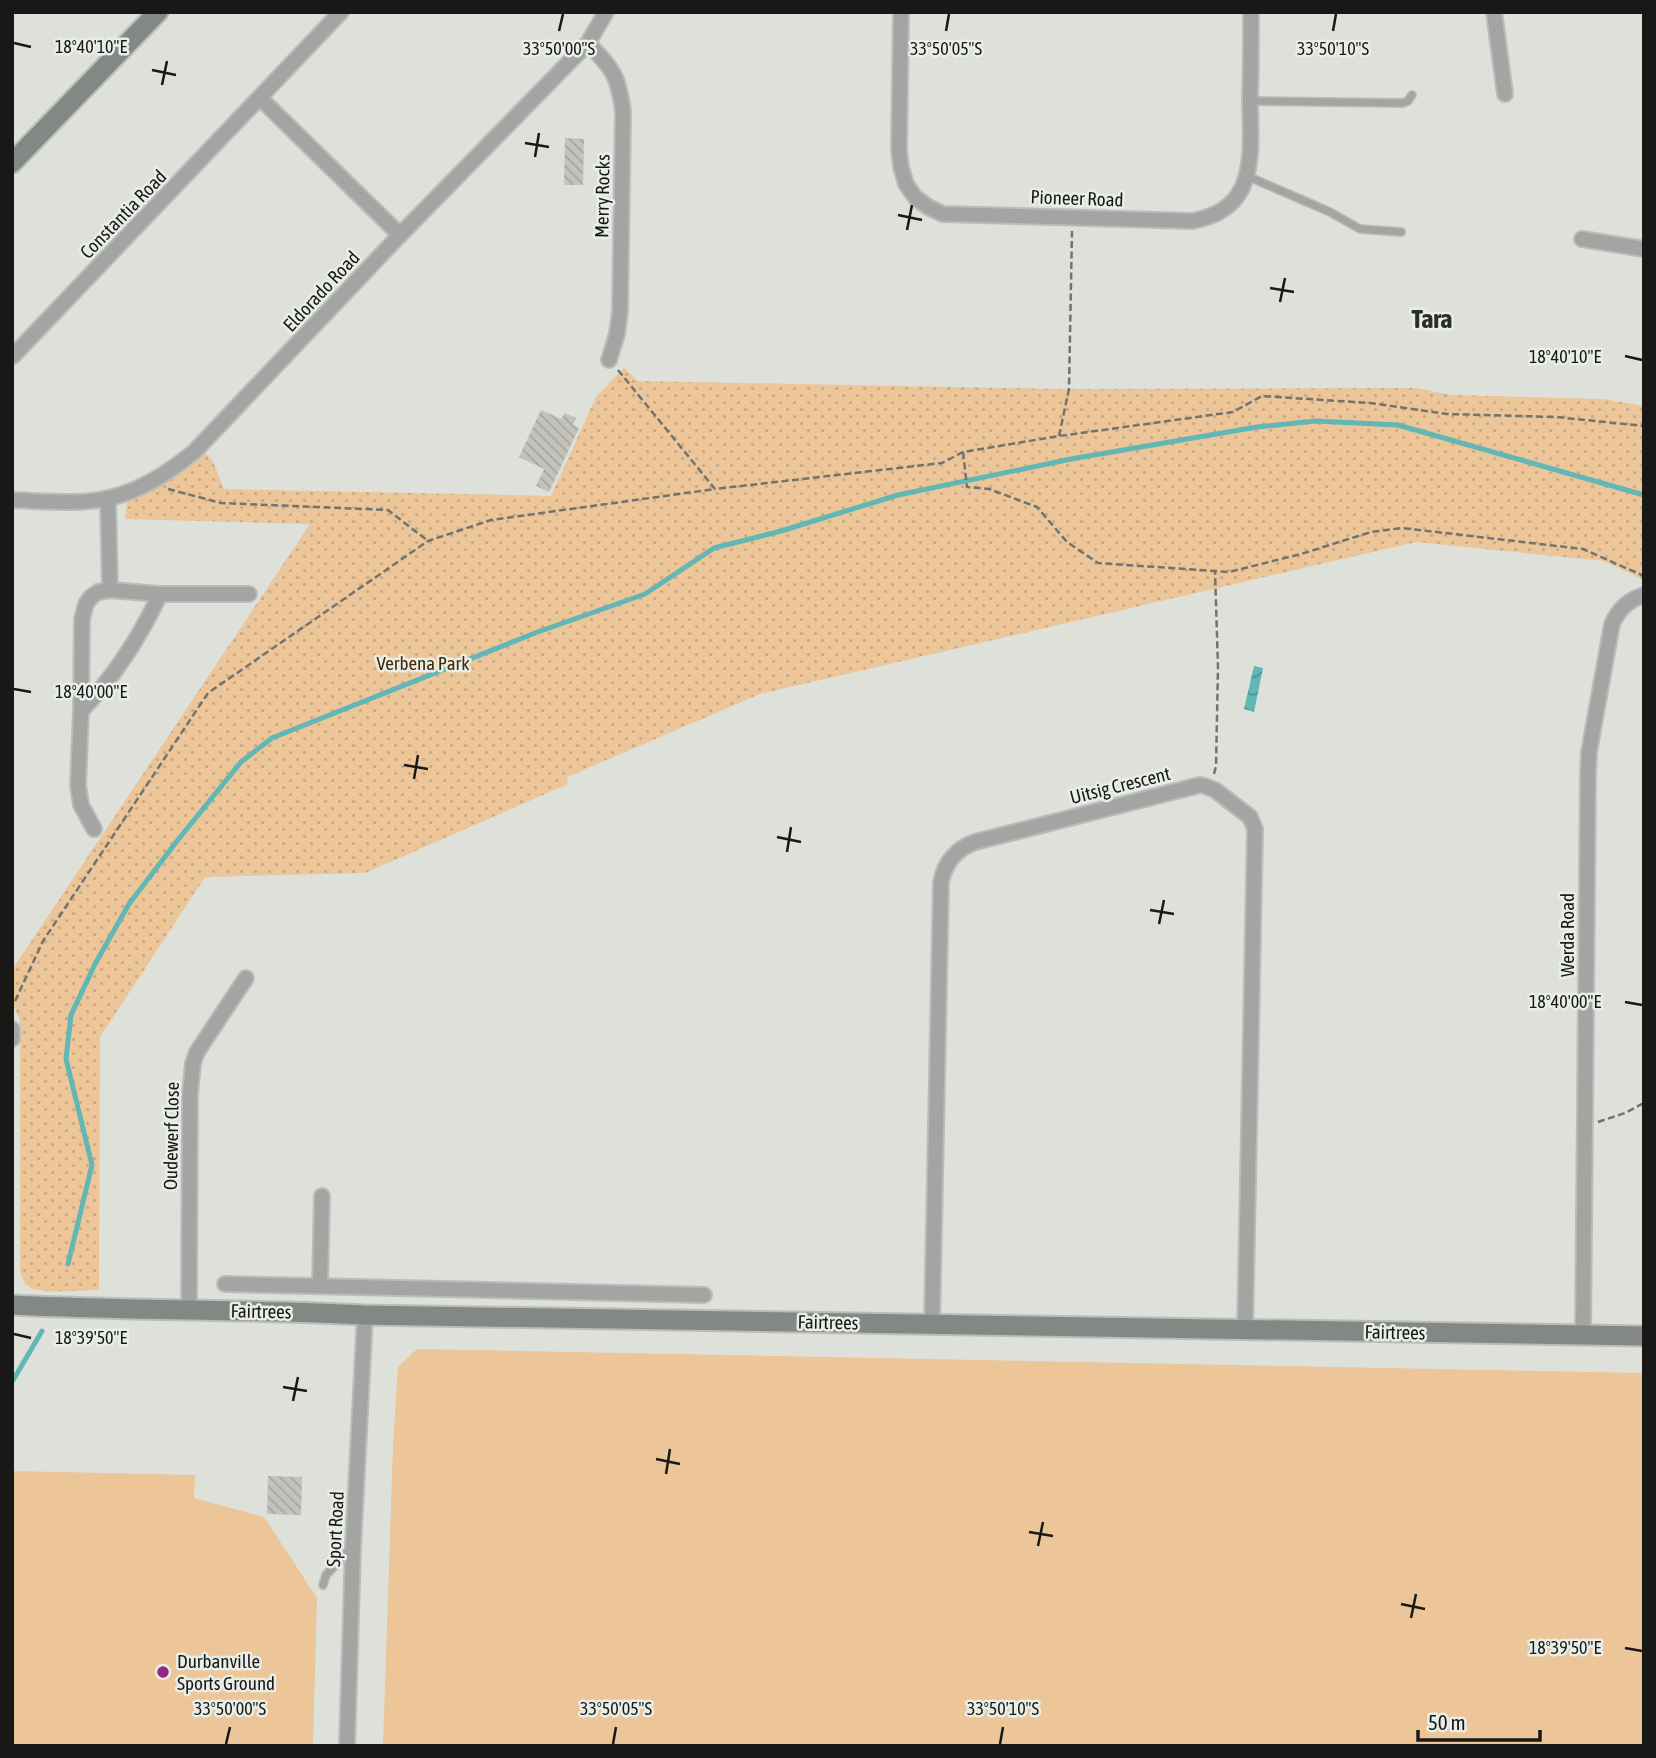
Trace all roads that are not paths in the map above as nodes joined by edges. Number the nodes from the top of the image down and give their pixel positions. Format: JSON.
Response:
{"nodes":[{"id":1,"x":158,"y":12,"type":"edge"},
{"id":2,"x":341,"y":12,"type":"edge"},
{"id":3,"x":606,"y":12,"type":"edge"},
{"id":4,"x":901,"y":12,"type":"edge"},
{"id":5,"x":1251,"y":12,"type":"edge"},
{"id":6,"x":1494,"y":12,"type":"edge"},
{"id":7,"x":588,"y":43,"type":"junction"},
{"id":8,"x":1505,"y":94,"type":"dead end"},
{"id":9,"x":1412,"y":95,"type":"dead end"},
{"id":10,"x":260,"y":98,"type":"junction"},
{"id":11,"x":1250,"y":101,"type":"junction"},
{"id":12,"x":12,"y":163,"type":"edge"},
{"id":13,"x":1247,"y":176,"type":"junction"},
{"id":14,"x":1401,"y":232,"type":"dead end"},
{"id":15,"x":400,"y":235,"type":"junction"},
{"id":16,"x":1582,"y":239,"type":"dead end"},
{"id":17,"x":1644,"y":249,"type":"edge"},
{"id":18,"x":13,"y":356,"type":"edge"},
{"id":19,"x":610,"y":359,"type":"road end"},
{"id":20,"x":108,"y":498,"type":"junction"},
{"id":21,"x":12,"y":500,"type":"edge"},
{"id":22,"x":110,"y":590,"type":"junction"},
{"id":23,"x":160,"y":594,"type":"junction"},
{"id":24,"x":249,"y":594,"type":"dead end"},
{"id":25,"x":1644,"y":594,"type":"edge"},
{"id":26,"x":81,"y":711,"type":"junction"},
{"id":27,"x":94,"y":829,"type":"dead end"},
{"id":28,"x":246,"y":978,"type":"dead end"},
{"id":29,"x":12,"y":1029,"type":"edge"},
{"id":30,"x":12,"y":1039,"type":"edge"},
{"id":31,"x":322,"y":1196,"type":"dead end"},
{"id":32,"x":225,"y":1284,"type":"dead end"},
{"id":33,"x":320,"y":1286,"type":"junction"},
{"id":34,"x":585,"y":1292,"type":"junction"},
{"id":35,"x":704,"y":1295,"type":"dead end"},
{"id":36,"x":12,"y":1305,"type":"edge"},
{"id":37,"x":189,"y":1310,"type":"junction"},
{"id":38,"x":365,"y":1315,"type":"junction"},
{"id":39,"x":586,"y":1317,"type":"junction"},
{"id":40,"x":932,"y":1324,"type":"junction"},
{"id":41,"x":1245,"y":1330,"type":"junction"},
{"id":42,"x":1583,"y":1335,"type":"junction"},
{"id":43,"x":1644,"y":1336,"type":"edge"},
{"id":44,"x":353,"y":1547,"type":"junction"},
{"id":45,"x":323,"y":1585,"type":"dead end"},
{"id":46,"x":347,"y":1746,"type":"edge"}],
"edges":[{"from":1,"to":12,"type":"main road"},
{"from":2,"to":10,"type":"street","name":"Constantia Road"},
{"from":3,"to":7,"type":"street","name":"Eldorado Road"},
{"from":4,"to":13,"type":"street","name":"Pioneer Road"},
{"from":5,"to":11,"type":"street","name":"Pioneer Road"},
{"from":6,"to":8,"type":"street"},
{"from":7,"to":15,"type":"street","name":"Eldorado Road"},
{"from":7,"to":19,"type":"street","name":"Merry Rocks"},
{"from":9,"to":11,"type":"lane"},
{"from":10,"to":15,"type":"street"},
{"from":10,"to":18,"type":"street","name":"Constantia Road"},
{"from":11,"to":13,"type":"street","name":"Pioneer Road"},
{"from":13,"to":14,"type":"lane"},
{"from":15,"to":20,"type":"street","name":"Eldorado Road"},
{"from":16,"to":17,"type":"street"},
{"from":20,"to":21,"type":"street","name":"Eldorado Road"},
{"from":20,"to":22,"type":"street"},
{"from":22,"to":23,"type":"street"},
{"from":22,"to":26,"type":"street"},
{"from":23,"to":24,"type":"street"},
{"from":23,"to":26,"type":"street"},
{"from":25,"to":42,"type":"street","name":"Werda Road"},
{"from":26,"to":27,"type":"street"},
{"from":28,"to":37,"type":"street","name":"Oudewerf Close"},
{"from":29,"to":30,"type":"street"},
{"from":31,"to":33,"type":"street"},
{"from":32,"to":33,"type":"street"},
{"from":33,"to":34,"type":"street"},
{"from":34,"to":35,"type":"street"},
{"from":34,"to":39,"type":"street"},
{"from":36,"to":37,"type":"main road","name":"Fairtrees"},
{"from":37,"to":38,"type":"main road","name":"Fairtrees"},
{"from":38,"to":39,"type":"main road","name":"Fairtrees"},
{"from":38,"to":44,"type":"street","name":"Sport Road"},
{"from":39,"to":40,"type":"main road","name":"Fairtrees"},
{"from":40,"to":41,"type":"main road","name":"Fairtrees"},
{"from":40,"to":41,"type":"street","name":"Uitsig Crescent"},
{"from":41,"to":42,"type":"main road","name":"Fairtrees"},
{"from":42,"to":43,"type":"main road","name":"Fairtrees"},
{"from":44,"to":45,"type":"lane"},
{"from":44,"to":46,"type":"street","name":"Sport Road"}]}
